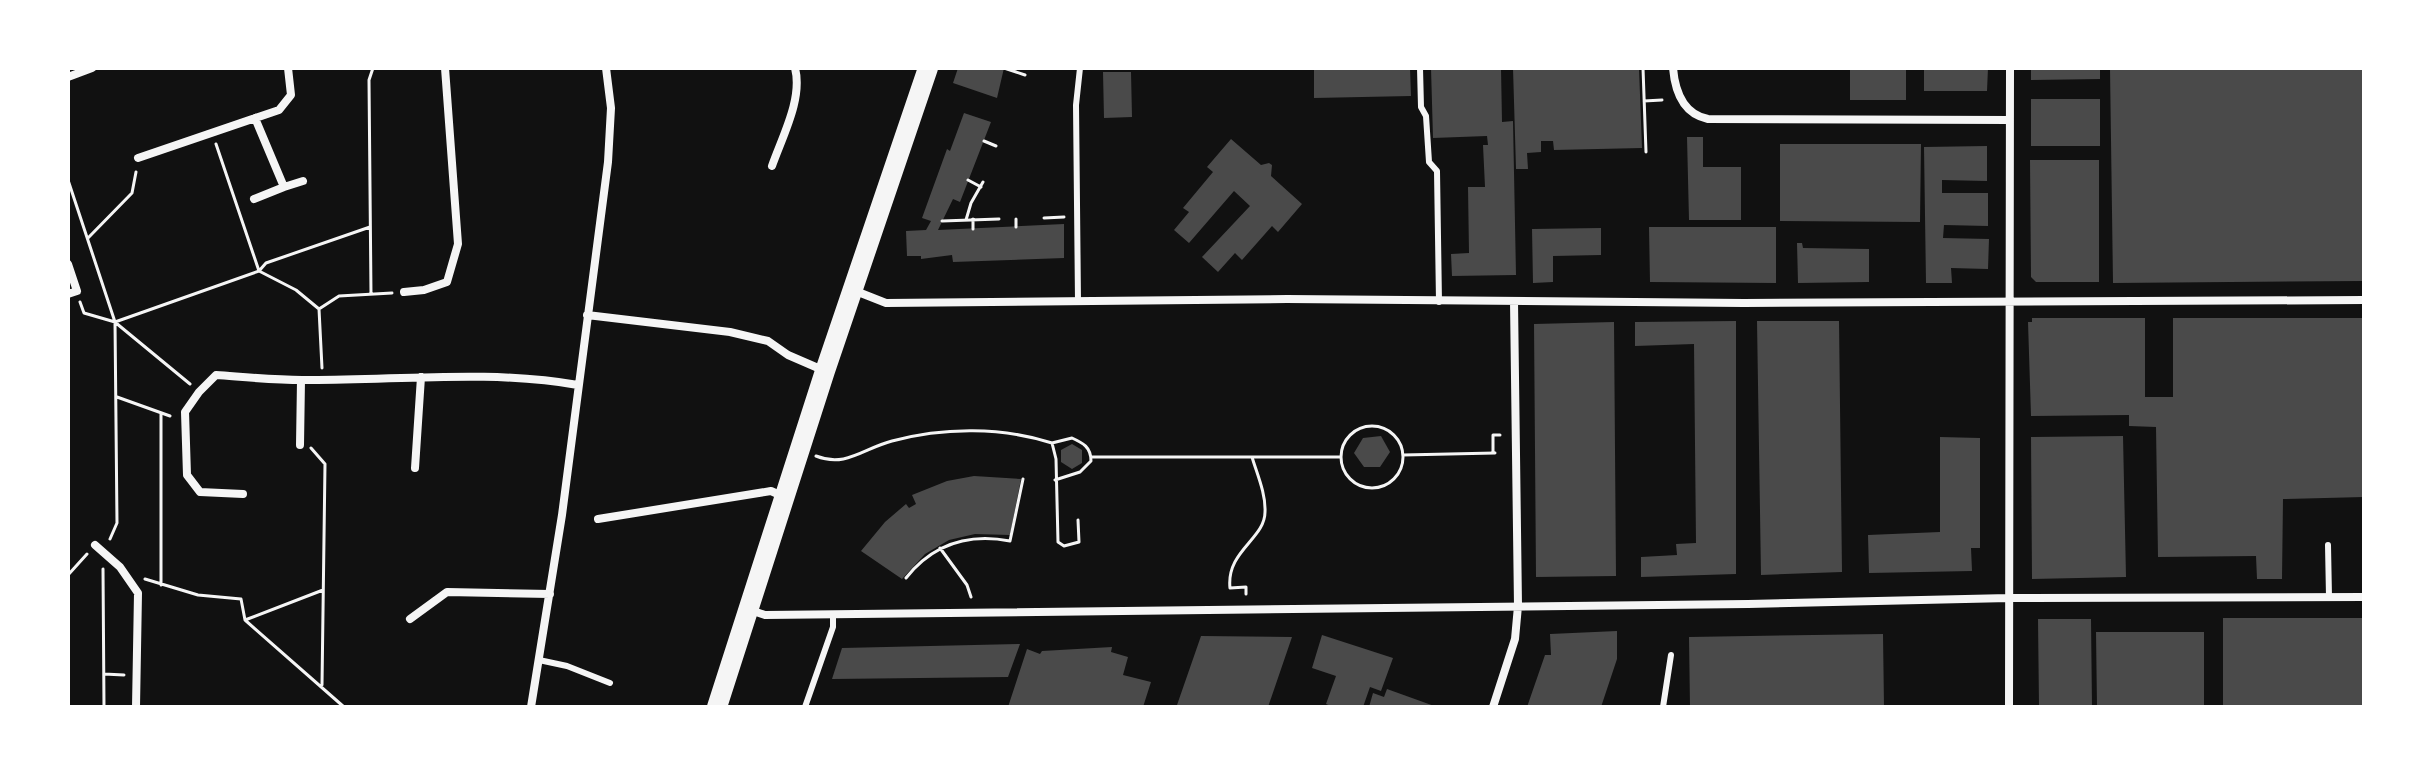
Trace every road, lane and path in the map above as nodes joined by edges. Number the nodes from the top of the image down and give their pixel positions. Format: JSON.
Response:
{"nodes":[{"id":1,"x":92,"y":68,"type":"edge"},
{"id":2,"x":288,"y":68,"type":"edge"},
{"id":3,"x":373,"y":68,"type":"edge"},
{"id":4,"x":445,"y":68,"type":"edge"},
{"id":5,"x":606,"y":68,"type":"edge"},
{"id":6,"x":795,"y":68,"type":"edge"},
{"id":7,"x":928,"y":68,"type":"edge"},
{"id":8,"x":1004,"y":68,"type":"edge"},
{"id":9,"x":1080,"y":68,"type":"edge"},
{"id":10,"x":1420,"y":68,"type":"edge"},
{"id":11,"x":1643,"y":68,"type":"edge"},
{"id":12,"x":1673,"y":68,"type":"edge"},
{"id":13,"x":2010,"y":68,"type":"edge"},
{"id":14,"x":1025,"y":75,"type":"dead end"},
{"id":15,"x":68,"y":77,"type":"edge"},
{"id":16,"x":1662,"y":100,"type":"dead end"},
{"id":17,"x":1644,"y":101,"type":"junction"},
{"id":18,"x":255,"y":118,"type":"junction"},
{"id":19,"x":2010,"y":120,"type":"junction"},
{"id":20,"x":212,"y":132,"type":"junction"},
{"id":21,"x":984,"y":141,"type":"dead end"},
{"id":22,"x":996,"y":146,"type":"dead end"},
{"id":23,"x":1646,"y":152,"type":"dead end"},
{"id":24,"x":138,"y":158,"type":"joint"},
{"id":25,"x":772,"y":166,"type":"dead end"},
{"id":26,"x":68,"y":180,"type":"edge"},
{"id":27,"x":968,"y":180,"type":"dead end"},
{"id":28,"x":303,"y":181,"type":"dead end"},
{"id":29,"x":983,"y":182,"type":"dead end"},
{"id":30,"x":284,"y":187,"type":"junction"},
{"id":31,"x":981,"y":187,"type":"junction"},
{"id":32,"x":254,"y":199,"type":"dead end"},
{"id":33,"x":1044,"y":218,"type":"dead end"},
{"id":34,"x":973,"y":219,"type":"junction"},
{"id":35,"x":999,"y":219,"type":"dead end"},
{"id":36,"x":1016,"y":219,"type":"dead end"},
{"id":37,"x":966,"y":220,"type":"junction"},
{"id":38,"x":942,"y":221,"type":"dead end"},
{"id":39,"x":1061,"y":224,"type":"dead end"},
{"id":40,"x":370,"y":227,"type":"junction"},
{"id":41,"x":1016,"y":227,"type":"dead end"},
{"id":42,"x":973,"y":229,"type":"dead end"},
{"id":43,"x":88,"y":238,"type":"junction"},
{"id":44,"x":68,"y":264,"type":"edge"},
{"id":45,"x":259,"y":271,"type":"junction"},
{"id":46,"x":853,"y":290,"type":"junction"},
{"id":47,"x":72,"y":292,"type":"edge"},
{"id":48,"x":404,"y":292,"type":"joint"},
{"id":49,"x":371,"y":294,"type":"junction"},
{"id":50,"x":2010,"y":300,"type":"junction"},
{"id":51,"x":2364,"y":300,"type":"edge"},
{"id":52,"x":1078,"y":301,"type":"junction"},
{"id":53,"x":1514,"y":301,"type":"junction"},
{"id":54,"x":1439,"y":302,"type":"junction"},
{"id":55,"x":319,"y":309,"type":"junction"},
{"id":56,"x":587,"y":315,"type":"junction"},
{"id":57,"x":115,"y":322,"type":"junction"},
{"id":58,"x":825,"y":371,"type":"junction"},
{"id":59,"x":421,"y":377,"type":"junction"},
{"id":60,"x":301,"y":380,"type":"junction"},
{"id":61,"x":322,"y":380,"type":"junction"},
{"id":62,"x":578,"y":385,"type":"junction"},
{"id":63,"x":199,"y":392,"type":"junction"},
{"id":64,"x":117,"y":397,"type":"junction"},
{"id":65,"x":161,"y":413,"type":"junction"},
{"id":66,"x":185,"y":422,"type":"junction"},
{"id":67,"x":1500,"y":435,"type":"dead end"},
{"id":68,"x":1052,"y":443,"type":"junction"},
{"id":69,"x":300,"y":445,"type":"joint"},
{"id":70,"x":813,"y":455,"type":"dead end"},
{"id":71,"x":1403,"y":455,"type":"junction"},
{"id":72,"x":1091,"y":457,"type":"junction"},
{"id":73,"x":1252,"y":457,"type":"junction"},
{"id":74,"x":1341,"y":457,"type":"junction"},
{"id":75,"x":415,"y":468,"type":"dead end"},
{"id":76,"x":1023,"y":479,"type":"dead end"},
{"id":77,"x":1055,"y":480,"type":"junction"},
{"id":78,"x":243,"y":494,"type":"dead end"},
{"id":79,"x":785,"y":497,"type":"junction"},
{"id":80,"x":598,"y":519,"type":"dead end"},
{"id":81,"x":1078,"y":520,"type":"dead end"},
{"id":82,"x":95,"y":545,"type":"joint"},
{"id":83,"x":2328,"y":545,"type":"dead end"},
{"id":84,"x":940,"y":548,"type":"junction"},
{"id":85,"x":103,"y":552,"type":"junction"},
{"id":86,"x":68,"y":575,"type":"edge"},
{"id":87,"x":906,"y":578,"type":"dead end"},
{"id":88,"x":130,"y":581,"type":"junction"},
{"id":89,"x":161,"y":585,"type":"junction"},
{"id":90,"x":323,"y":590,"type":"junction"},
{"id":91,"x":550,"y":594,"type":"junction"},
{"id":92,"x":1246,"y":596,"type":"dead end"},
{"id":93,"x":971,"y":597,"type":"dead end"},
{"id":94,"x":2329,"y":597,"type":"junction"},
{"id":95,"x":2364,"y":597,"type":"edge"},
{"id":96,"x":2009,"y":598,"type":"junction"},
{"id":97,"x":1518,"y":606,"type":"junction"},
{"id":98,"x":750,"y":610,"type":"junction"},
{"id":99,"x":833,"y":614,"type":"junction"},
{"id":100,"x":410,"y":619,"type":"dead end"},
{"id":101,"x":245,"y":620,"type":"junction"},
{"id":102,"x":1671,"y":655,"type":"dead end"},
{"id":103,"x":539,"y":660,"type":"junction"},
{"id":104,"x":104,"y":674,"type":"junction"},
{"id":105,"x":136,"y":676,"type":"junction"},
{"id":106,"x":610,"y":683,"type":"dead end"},
{"id":107,"x":322,"y":685,"type":"junction"},
{"id":108,"x":104,"y":707,"type":"edge"},
{"id":109,"x":136,"y":707,"type":"edge"},
{"id":110,"x":344,"y":707,"type":"edge"},
{"id":111,"x":531,"y":707,"type":"edge"},
{"id":112,"x":717,"y":707,"type":"edge"},
{"id":113,"x":805,"y":707,"type":"edge"},
{"id":114,"x":1493,"y":707,"type":"edge"},
{"id":115,"x":1663,"y":707,"type":"edge"},
{"id":116,"x":2009,"y":707,"type":"edge"}],
"edges":[{"from":1,"to":15,"type":"street"},
{"from":2,"to":18,"type":"street"},
{"from":3,"to":40,"type":"path"},
{"from":4,"to":48,"type":"street"},
{"from":5,"to":56,"type":"street"},
{"from":6,"to":25,"type":"street"},
{"from":7,"to":46,"type":"highway"},
{"from":8,"to":14,"type":"path"},
{"from":9,"to":52,"type":"lane"},
{"from":10,"to":54,"type":"lane"},
{"from":11,"to":17,"type":"path"},
{"from":12,"to":19,"type":"street"},
{"from":13,"to":19,"type":"street"},
{"from":16,"to":17,"type":"path"},
{"from":17,"to":23,"type":"path"},
{"from":18,"to":20,"type":"street"},
{"from":18,"to":30,"type":"street"},
{"from":19,"to":50,"type":"street"},
{"from":20,"to":24,"type":"street"},
{"from":20,"to":45,"type":"path"},
{"from":21,"to":22,"type":"path"},
{"from":24,"to":43,"type":"path"},
{"from":26,"to":43,"type":"path"},
{"from":27,"to":31,"type":"path"},
{"from":28,"to":30,"type":"street"},
{"from":29,"to":31,"type":"path"},
{"from":30,"to":32,"type":"street"},
{"from":31,"to":37,"type":"path"},
{"from":33,"to":39,"type":"path"},
{"from":34,"to":35,"type":"path"},
{"from":34,"to":37,"type":"path"},
{"from":34,"to":42,"type":"path"},
{"from":36,"to":41,"type":"path"},
{"from":37,"to":38,"type":"path"},
{"from":40,"to":45,"type":"path"},
{"from":40,"to":49,"type":"path"},
{"from":43,"to":57,"type":"path"},
{"from":44,"to":47,"type":"street"},
{"from":45,"to":55,"type":"path"},
{"from":45,"to":57,"type":"path"},
{"from":46,"to":52,"type":"street"},
{"from":46,"to":58,"type":"highway"},
{"from":47,"to":57,"type":"path"},
{"from":48,"to":49,"type":"path"},
{"from":49,"to":55,"type":"path"},
{"from":50,"to":51,"type":"street"},
{"from":50,"to":53,"type":"street"},
{"from":50,"to":96,"type":"street"},
{"from":52,"to":54,"type":"street"},
{"from":53,"to":54,"type":"street"},
{"from":53,"to":97,"type":"street"},
{"from":55,"to":61,"type":"path"},
{"from":56,"to":58,"type":"street"},
{"from":56,"to":62,"type":"street"},
{"from":57,"to":63,"type":"path"},
{"from":57,"to":64,"type":"path"},
{"from":58,"to":79,"type":"highway"},
{"from":59,"to":61,"type":"street"},
{"from":59,"to":62,"type":"street"},
{"from":59,"to":75,"type":"street"},
{"from":60,"to":61,"type":"street"},
{"from":60,"to":63,"type":"street"},
{"from":60,"to":69,"type":"street"},
{"from":62,"to":91,"type":"street"},
{"from":63,"to":66,"type":"street"},
{"from":64,"to":65,"type":"path"},
{"from":64,"to":85,"type":"path"},
{"from":65,"to":66,"type":"path"},
{"from":65,"to":89,"type":"path"},
{"from":66,"to":78,"type":"street"},
{"from":67,"to":71,"type":"path"},
{"from":68,"to":70,"type":"path"},
{"from":68,"to":72,"type":"path"},
{"from":68,"to":77,"type":"path"},
{"from":69,"to":90,"type":"path"},
{"from":71,"to":74,"type":"path"},
{"from":71,"to":74,"type":"path"},
{"from":72,"to":73,"type":"path"},
{"from":72,"to":77,"type":"path"},
{"from":73,"to":74,"type":"path"},
{"from":73,"to":92,"type":"path"},
{"from":76,"to":84,"type":"path"},
{"from":77,"to":81,"type":"path"},
{"from":79,"to":80,"type":"street"},
{"from":79,"to":98,"type":"highway"},
{"from":82,"to":85,"type":"street"},
{"from":82,"to":86,"type":"path"},
{"from":83,"to":94,"type":"lane"},
{"from":84,"to":87,"type":"path"},
{"from":84,"to":93,"type":"path"},
{"from":85,"to":88,"type":"street"},
{"from":85,"to":104,"type":"path"},
{"from":88,"to":89,"type":"path"},
{"from":88,"to":105,"type":"street"},
{"from":89,"to":101,"type":"path"},
{"from":90,"to":101,"type":"path"},
{"from":90,"to":107,"type":"path"},
{"from":91,"to":100,"type":"street"},
{"from":91,"to":103,"type":"street"},
{"from":94,"to":95,"type":"street"},
{"from":94,"to":96,"type":"street"},
{"from":96,"to":97,"type":"street"},
{"from":96,"to":116,"type":"street"},
{"from":97,"to":99,"type":"street"},
{"from":97,"to":114,"type":"street"},
{"from":98,"to":99,"type":"street"},
{"from":98,"to":112,"type":"highway"},
{"from":99,"to":113,"type":"lane"},
{"from":101,"to":107,"type":"path"},
{"from":102,"to":115,"type":"lane"},
{"from":103,"to":106,"type":"lane"},
{"from":103,"to":111,"type":"street"},
{"from":104,"to":105,"type":"path"},
{"from":104,"to":108,"type":"path"},
{"from":105,"to":109,"type":"street"},
{"from":107,"to":110,"type":"path"}]}
